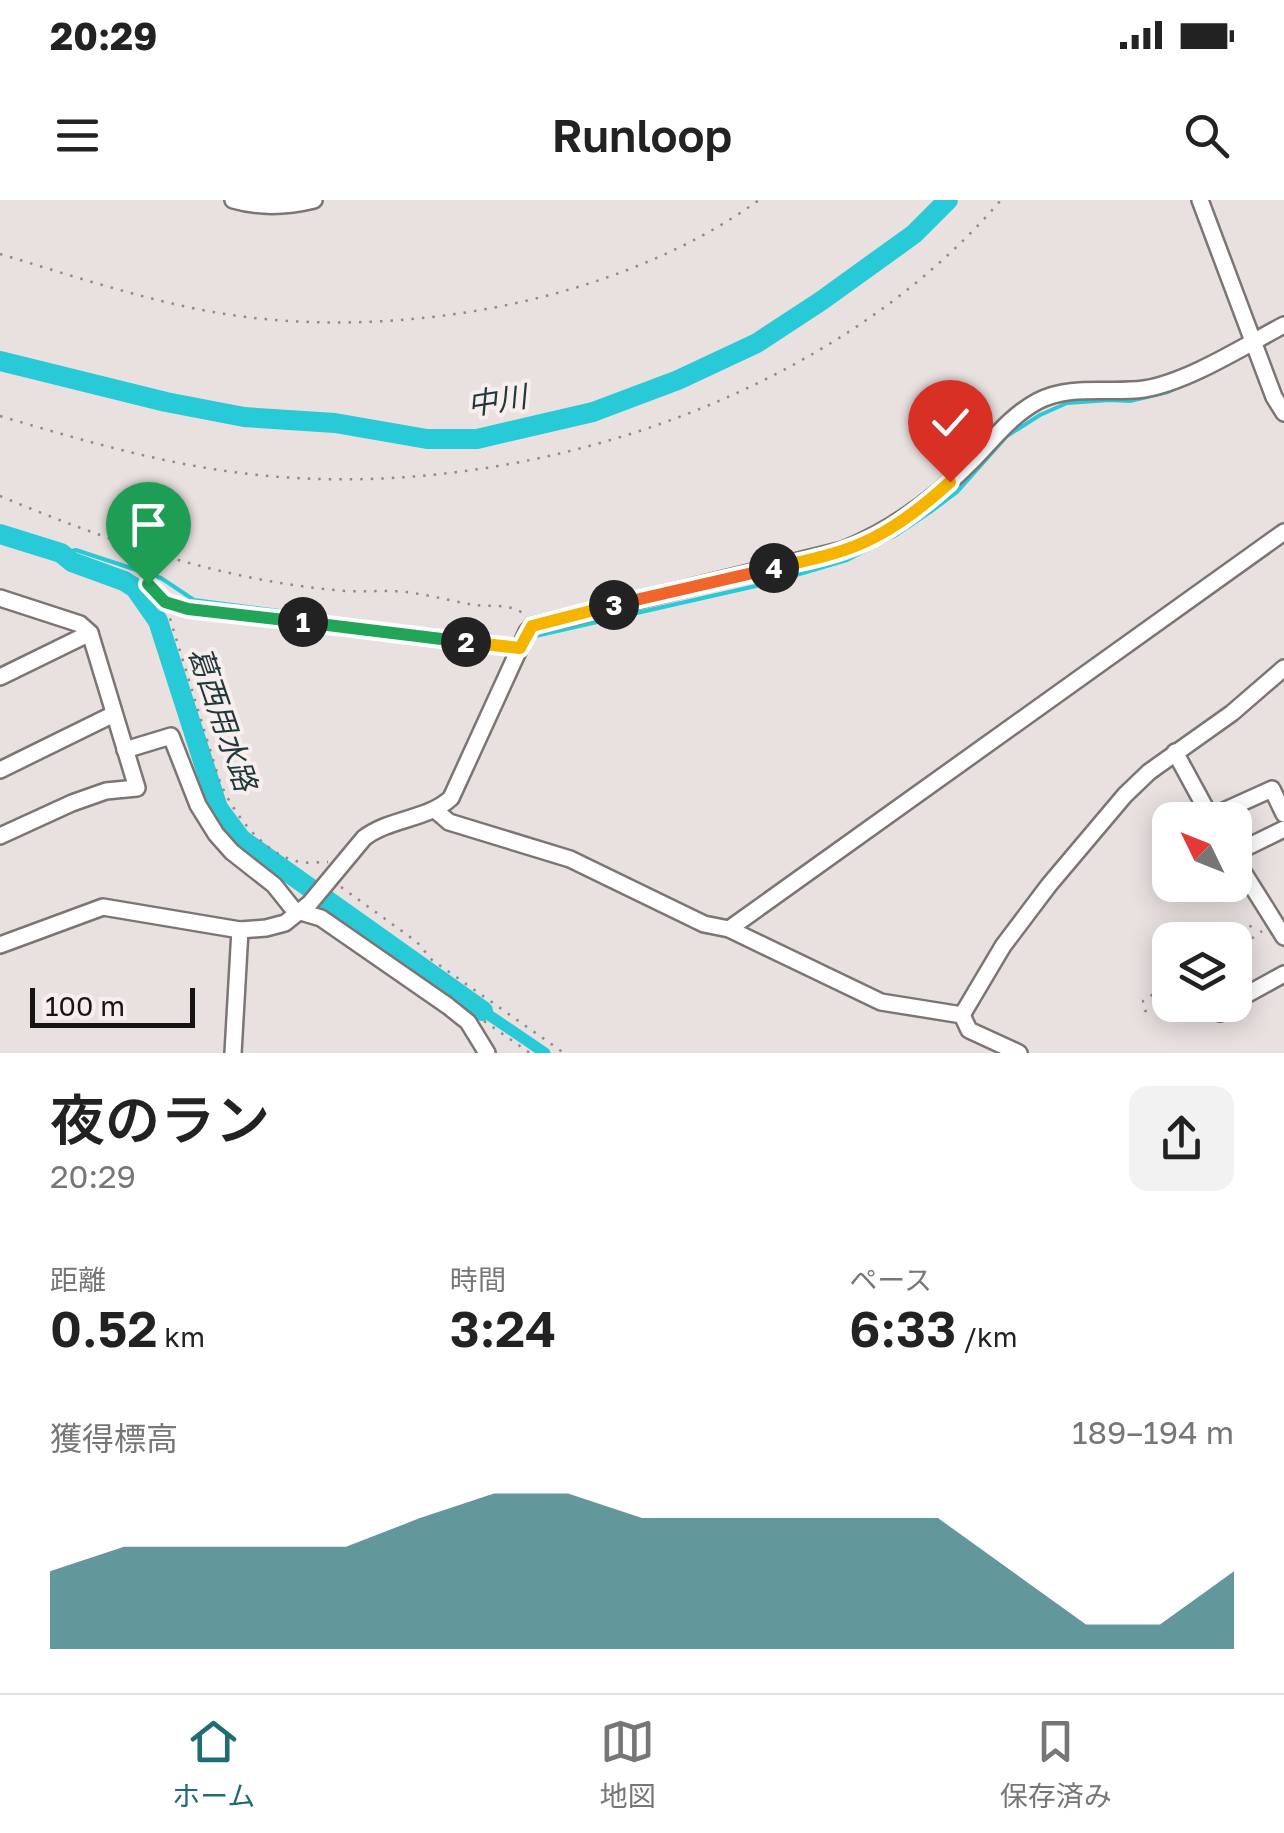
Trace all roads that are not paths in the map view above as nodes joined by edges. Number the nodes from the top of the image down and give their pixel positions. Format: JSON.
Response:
{"nodes":[{"id":1,"x":234,"y":200,"type":"edge"},
{"id":2,"x":314,"y":200,"type":"edge"},
{"id":3,"x":1200,"y":200,"type":"edge"},
{"id":4,"x":1284,"y":325,"type":"edge"},
{"id":5,"x":1256,"y":345,"type":"junction"},
{"id":6,"x":1282,"y":404,"type":"edge"},
{"id":7,"x":1284,"y":532,"type":"edge"},
{"id":8,"x":0,"y":598,"type":"edge"},
{"id":9,"x":90,"y":633,"type":"junction"},
{"id":10,"x":1284,"y":668,"type":"edge"},
{"id":11,"x":0,"y":676,"type":"edge"},
{"id":12,"x":114,"y":714,"type":"junction"},
{"id":13,"x":125,"y":750,"type":"junction"},
{"id":14,"x":1175,"y":752,"type":"junction"},
{"id":15,"x":0,"y":770,"type":"edge"},
{"id":16,"x":1202,"y":802,"type":"edge"},
{"id":17,"x":1245,"y":802,"type":"edge"},
{"id":18,"x":436,"y":810,"type":"junction"},
{"id":19,"x":1284,"y":814,"type":"edge"},
{"id":20,"x":1284,"y":829,"type":"edge"},
{"id":21,"x":0,"y":836,"type":"edge"},
{"id":22,"x":1252,"y":847,"type":"edge"},
{"id":23,"x":1252,"y":881,"type":"edge"},
{"id":24,"x":1284,"y":899,"type":"edge"},
{"id":25,"x":305,"y":908,"type":"junction"},
{"id":26,"x":1276,"y":916,"type":"edge"},
{"id":27,"x":730,"y":929,"type":"junction"},
{"id":28,"x":240,"y":930,"type":"junction"},
{"id":29,"x":1284,"y":936,"type":"edge"},
{"id":30,"x":0,"y":945,"type":"edge"},
{"id":31,"x":1284,"y":974,"type":"edge"},
{"id":32,"x":1252,"y":992,"type":"edge"},
{"id":33,"x":962,"y":1015,"type":"junction"},
{"id":34,"x":233,"y":1053,"type":"edge"},
{"id":35,"x":487,"y":1053,"type":"edge"},
{"id":36,"x":1019,"y":1053,"type":"edge"}],
"edges":[{"from":1,"to":2,"type":"street"},
{"from":3,"to":5,"type":"street"},
{"from":4,"to":5,"type":"street"},
{"from":5,"to":6,"type":"street"},
{"from":5,"to":18,"type":"street"},
{"from":7,"to":27,"type":"street"},
{"from":8,"to":9,"type":"street"},
{"from":9,"to":11,"type":"street"},
{"from":9,"to":12,"type":"street"},
{"from":10,"to":14,"type":"street"},
{"from":12,"to":13,"type":"street"},
{"from":12,"to":15,"type":"street"},
{"from":13,"to":21,"type":"street"},
{"from":13,"to":25,"type":"street"},
{"from":14,"to":16,"type":"street"},
{"from":14,"to":33,"type":"street"},
{"from":17,"to":19,"type":"street"},
{"from":18,"to":25,"type":"street"},
{"from":18,"to":27,"type":"street"},
{"from":20,"to":22,"type":"street"},
{"from":23,"to":26,"type":"street"},
{"from":24,"to":26,"type":"street"},
{"from":25,"to":28,"type":"street"},
{"from":25,"to":35,"type":"street"},
{"from":26,"to":29,"type":"street"},
{"from":27,"to":33,"type":"street"},
{"from":28,"to":30,"type":"street"},
{"from":28,"to":34,"type":"street"},
{"from":31,"to":32,"type":"street"},
{"from":33,"to":36,"type":"street"}]}
